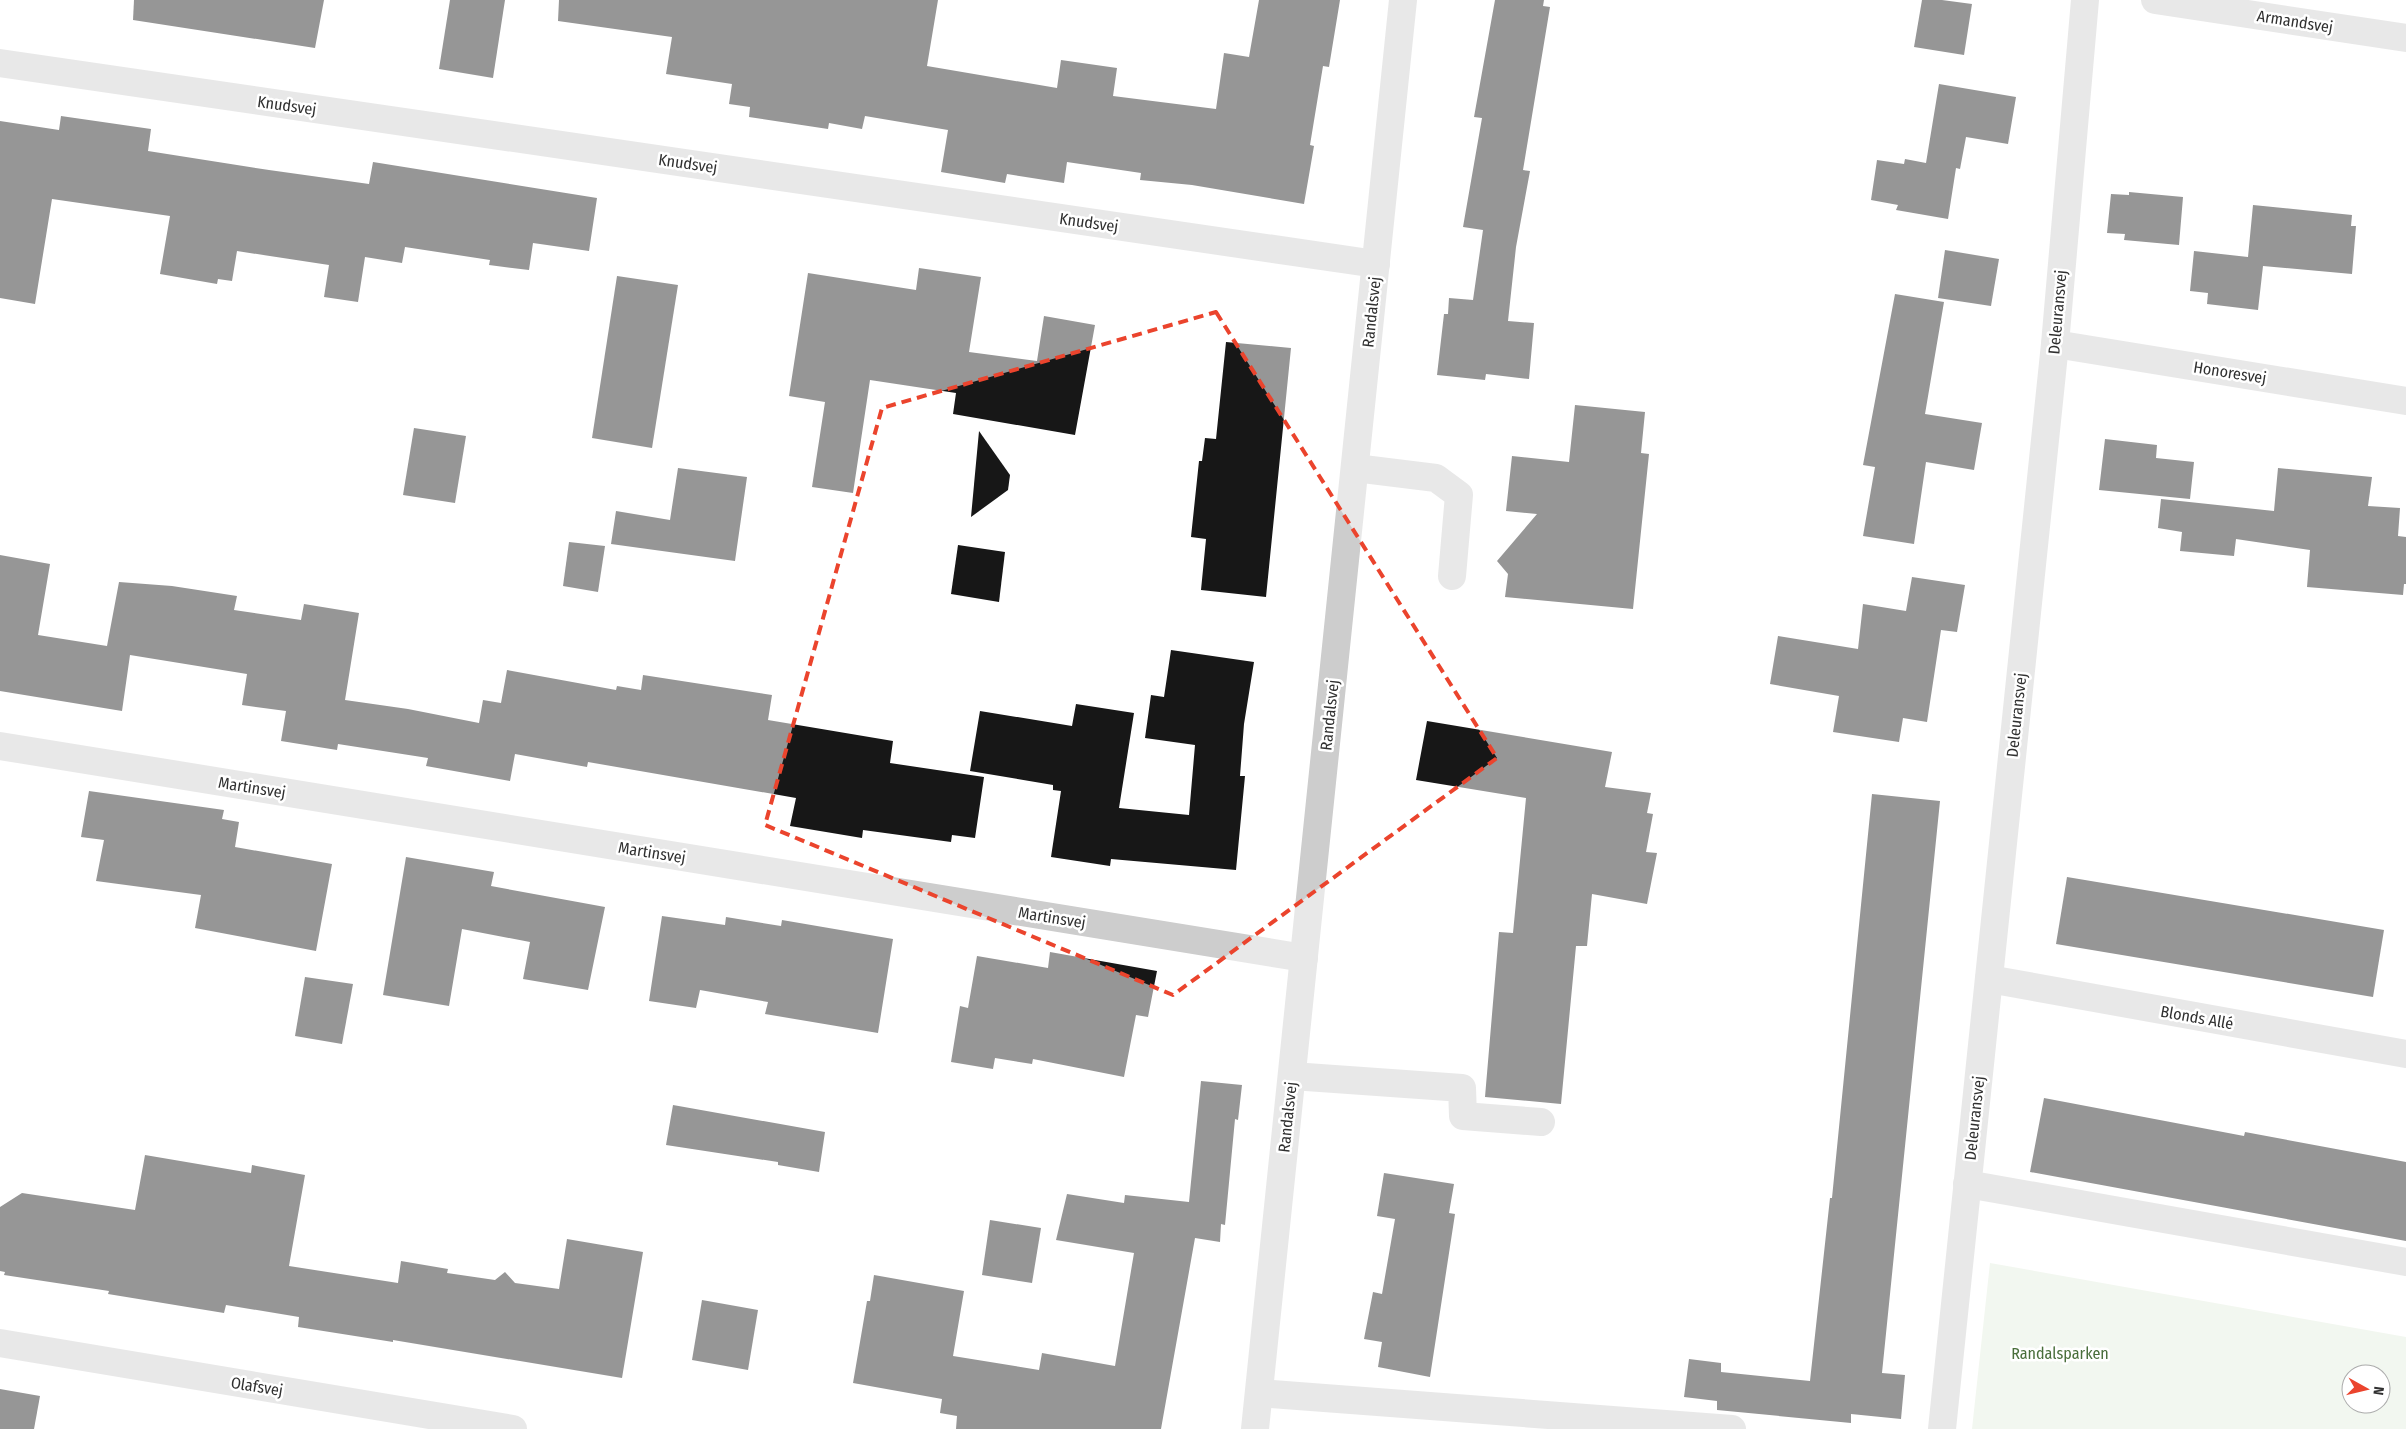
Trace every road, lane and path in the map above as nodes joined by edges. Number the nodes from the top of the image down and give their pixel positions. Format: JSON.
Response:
{"nodes":[{"id":1,"x":1403,"y":0,"type":"edge"},
{"id":2,"x":2085,"y":0,"type":"edge"},
{"id":3,"x":2155,"y":0,"type":"edge"},
{"id":4,"x":2406,"y":38,"type":"edge"},
{"id":5,"x":0,"y":63,"type":"edge"},
{"id":6,"x":1376,"y":264,"type":"junction"},
{"id":7,"x":2055,"y":344,"type":"junction"},
{"id":8,"x":2406,"y":401,"type":"edge"},
{"id":9,"x":1354,"y":468,"type":"junction"},
{"id":10,"x":1452,"y":576,"type":"dead end"},
{"id":11,"x":0,"y":746,"type":"edge"},
{"id":12,"x":1304,"y":958,"type":"junction"},
{"id":13,"x":1989,"y":979,"type":"junction"},
{"id":14,"x":2406,"y":1054,"type":"edge"},
{"id":15,"x":1292,"y":1076,"type":"junction"},
{"id":16,"x":1541,"y":1122,"type":"dead end"},
{"id":17,"x":1967,"y":1184,"type":"junction"},
{"id":18,"x":2406,"y":1262,"type":"edge"},
{"id":19,"x":0,"y":1343,"type":"edge"},
{"id":20,"x":1259,"y":1393,"type":"junction"},
{"id":21,"x":513,"y":1429,"type":"edge"},
{"id":22,"x":1255,"y":1429,"type":"edge"},
{"id":23,"x":1732,"y":1429,"type":"edge"},
{"id":24,"x":1942,"y":1429,"type":"edge"}],
"edges":[{"from":1,"to":6,"type":"street","name":"Randalsvej"},
{"from":2,"to":7,"type":"street","name":"Deleuransvej"},
{"from":3,"to":4,"type":"street","name":"Armandsvej"},
{"from":5,"to":6,"type":"street","name":"Knudsvej"},
{"from":6,"to":9,"type":"street","name":"Randalsvej"},
{"from":7,"to":8,"type":"street","name":"Honoresvej"},
{"from":7,"to":13,"type":"street","name":"Deleuransvej"},
{"from":9,"to":10,"type":"street"},
{"from":9,"to":12,"type":"street","name":"Randalsvej"},
{"from":11,"to":12,"type":"street","name":"Martinsvej"},
{"from":12,"to":15,"type":"street","name":"Randalsvej"},
{"from":13,"to":14,"type":"street","name":"Blonds Allé"},
{"from":13,"to":17,"type":"street","name":"Deleuransvej"},
{"from":15,"to":16,"type":"street"},
{"from":15,"to":20,"type":"street","name":"Randalsvej"},
{"from":17,"to":18,"type":"street"},
{"from":17,"to":24,"type":"street","name":"Deleuransvej"},
{"from":19,"to":21,"type":"street","name":"Olafsvej"},
{"from":20,"to":22,"type":"street","name":"Randalsvej"},
{"from":20,"to":23,"type":"street"}]}
